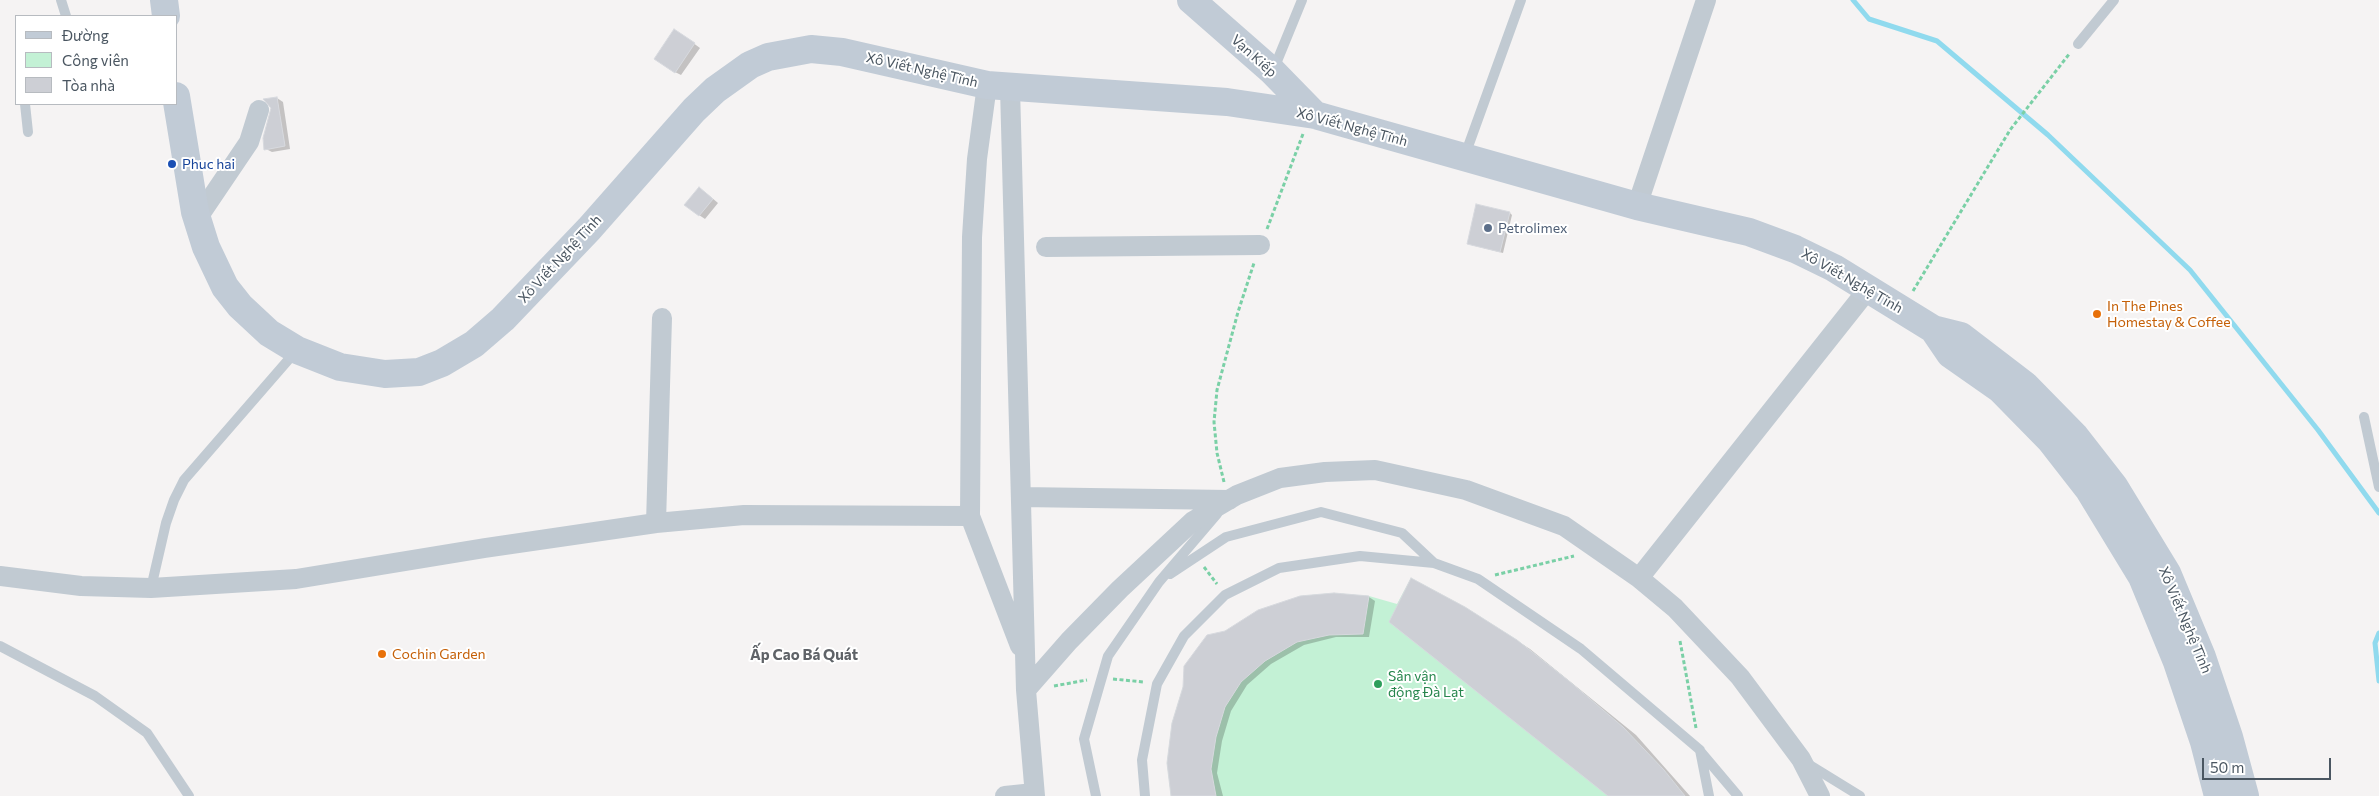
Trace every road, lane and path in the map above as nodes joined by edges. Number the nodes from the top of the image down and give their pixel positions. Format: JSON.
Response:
{"nodes":[{"id":1,"x":61,"y":0,"type":"edge"},
{"id":2,"x":164,"y":0,"type":"edge"},
{"id":3,"x":1191,"y":0,"type":"edge"},
{"id":4,"x":1302,"y":0,"type":"edge"},
{"id":5,"x":1521,"y":0,"type":"edge"},
{"id":6,"x":1706,"y":0,"type":"edge"},
{"id":7,"x":2114,"y":0,"type":"edge"},
{"id":8,"x":66,"y":15,"type":"edge"},
{"id":9,"x":166,"y":15,"type":"edge"},
{"id":10,"x":2078,"y":44,"type":"joint"},
{"id":11,"x":1272,"y":71,"type":"junction"},
{"id":12,"x":999,"y":87,"type":"junction"},
{"id":13,"x":25,"y":105,"type":"edge"},
{"id":14,"x":178,"y":105,"type":"edge"},
{"id":15,"x":259,"y":110,"type":"dead end"},
{"id":16,"x":1315,"y":115,"type":"junction"},
{"id":17,"x":28,"y":132,"type":"dead end"},
{"id":18,"x":1464,"y":158,"type":"junction"},
{"id":19,"x":1637,"y":206,"type":"junction"},
{"id":20,"x":197,"y":219,"type":"junction"},
{"id":21,"x":1260,"y":245,"type":"junction"},
{"id":22,"x":1046,"y":247,"type":"dead end"},
{"id":23,"x":1869,"y":288,"type":"junction"},
{"id":24,"x":1902,"y":309,"type":"junction"},
{"id":25,"x":662,"y":318,"type":"dead end"},
{"id":26,"x":1933,"y":329,"type":"junction"},
{"id":27,"x":297,"y":350,"type":"junction"},
{"id":28,"x":2364,"y":417,"type":"dead end"},
{"id":29,"x":2379,"y":487,"type":"edge"},
{"id":30,"x":1021,"y":497,"type":"junction"},
{"id":31,"x":1229,"y":500,"type":"junction"},
{"id":32,"x":970,"y":516,"type":"junction"},
{"id":33,"x":656,"y":524,"type":"junction"},
{"id":34,"x":1599,"y":550,"type":"junction"},
{"id":35,"x":1196,"y":557,"type":"junction"},
{"id":36,"x":1434,"y":563,"type":"junction"},
{"id":37,"x":0,"y":576,"type":"edge"},
{"id":38,"x":1639,"y":578,"type":"junction"},
{"id":39,"x":1478,"y":579,"type":"junction"},
{"id":40,"x":1159,"y":582,"type":"junction"},
{"id":41,"x":151,"y":588,"type":"junction"},
{"id":42,"x":1225,"y":595,"type":"junction"},
{"id":43,"x":1674,"y":608,"type":"junction"},
{"id":44,"x":0,"y":646,"type":"edge"},
{"id":45,"x":1025,"y":660,"type":"junction"},
{"id":46,"x":1102,"y":678,"type":"junction"},
{"id":47,"x":1157,"y":684,"type":"junction"},
{"id":48,"x":1026,"y":690,"type":"junction"},
{"id":49,"x":1700,"y":750,"type":"junction"},
{"id":50,"x":1800,"y":759,"type":"junction"},
{"id":51,"x":1035,"y":795,"type":"edge"},
{"id":52,"x":188,"y":796,"type":"edge"},
{"id":53,"x":1005,"y":796,"type":"edge"},
{"id":54,"x":1096,"y":796,"type":"edge"},
{"id":55,"x":1145,"y":796,"type":"edge"},
{"id":56,"x":1709,"y":796,"type":"edge"},
{"id":57,"x":1738,"y":796,"type":"edge"},
{"id":58,"x":1820,"y":796,"type":"edge"},
{"id":59,"x":1860,"y":796,"type":"edge"},
{"id":60,"x":2218,"y":796,"type":"edge"},
{"id":61,"x":2245,"y":796,"type":"edge"}],
"edges":[{"from":1,"to":8,"type":"lane"},
{"from":2,"to":9,"type":"main road"},
{"from":3,"to":11,"type":"main road","name":"Vạn Kiếp"},
{"from":4,"to":11,"type":"lane"},
{"from":5,"to":18,"type":"lane"},
{"from":6,"to":19,"type":"street"},
{"from":7,"to":10,"type":"lane"},
{"from":10,"to":24,"type":"path"},
{"from":11,"to":16,"type":"main road","name":"Vạn Kiếp"},
{"from":12,"to":16,"type":"main road","name":"Xô Viết Nghệ Tĩnh"},
{"from":12,"to":27,"type":"main road","name":"Xô Viết Nghệ Tĩnh"},
{"from":12,"to":30,"type":"street"},
{"from":12,"to":32,"type":"street"},
{"from":13,"to":17,"type":"lane"},
{"from":14,"to":20,"type":"main road","name":"Xô Viết Nghệ Tĩnh"},
{"from":15,"to":20,"type":"street"},
{"from":16,"to":18,"type":"main road","name":"Xô Viết Nghệ Tĩnh"},
{"from":16,"to":21,"type":"path"},
{"from":18,"to":19,"type":"main road","name":"Xô Viết Nghệ Tĩnh"},
{"from":19,"to":23,"type":"main road","name":"Xô Viết Nghệ Tĩnh"},
{"from":20,"to":27,"type":"main road","name":"Xô Viết Nghệ Tĩnh"},
{"from":21,"to":22,"type":"street"},
{"from":21,"to":31,"type":"path"},
{"from":23,"to":24,"type":"main road","name":"Xô Viết Nghệ Tĩnh"},
{"from":23,"to":38,"type":"street"},
{"from":24,"to":26,"type":"main road","name":"Xô Viết Nghệ Tĩnh"},
{"from":25,"to":33,"type":"street"},
{"from":26,"to":60,"type":"main road","name":"Xô Viết Nghệ Tĩnh"},
{"from":26,"to":61,"type":"main road","name":"Xô Viết Nghệ Tĩnh"},
{"from":27,"to":41,"type":"lane"},
{"from":28,"to":29,"type":"lane"},
{"from":30,"to":31,"type":"street"},
{"from":30,"to":45,"type":"street"},
{"from":31,"to":34,"type":"street"},
{"from":31,"to":40,"type":"lane"},
{"from":31,"to":48,"type":"street"},
{"from":32,"to":33,"type":"street"},
{"from":32,"to":45,"type":"street"},
{"from":33,"to":41,"type":"street"},
{"from":34,"to":38,"type":"street"},
{"from":34,"to":39,"type":"path"},
{"from":35,"to":36,"type":"lane"},
{"from":35,"to":40,"type":"lane"},
{"from":35,"to":42,"type":"path"},
{"from":36,"to":39,"type":"lane"},
{"from":36,"to":42,"type":"lane"},
{"from":37,"to":41,"type":"street"},
{"from":38,"to":43,"type":"street"},
{"from":39,"to":49,"type":"lane"},
{"from":40,"to":46,"type":"lane"},
{"from":42,"to":47,"type":"lane"},
{"from":43,"to":49,"type":"path"},
{"from":43,"to":50,"type":"street"},
{"from":44,"to":52,"type":"lane"},
{"from":45,"to":48,"type":"street"},
{"from":46,"to":47,"type":"path"},
{"from":46,"to":48,"type":"path"},
{"from":46,"to":54,"type":"lane"},
{"from":47,"to":55,"type":"lane"},
{"from":48,"to":51,"type":"street"},
{"from":49,"to":56,"type":"lane"},
{"from":49,"to":57,"type":"lane"},
{"from":50,"to":58,"type":"street"},
{"from":50,"to":59,"type":"lane"},
{"from":51,"to":53,"type":"street"}]}
